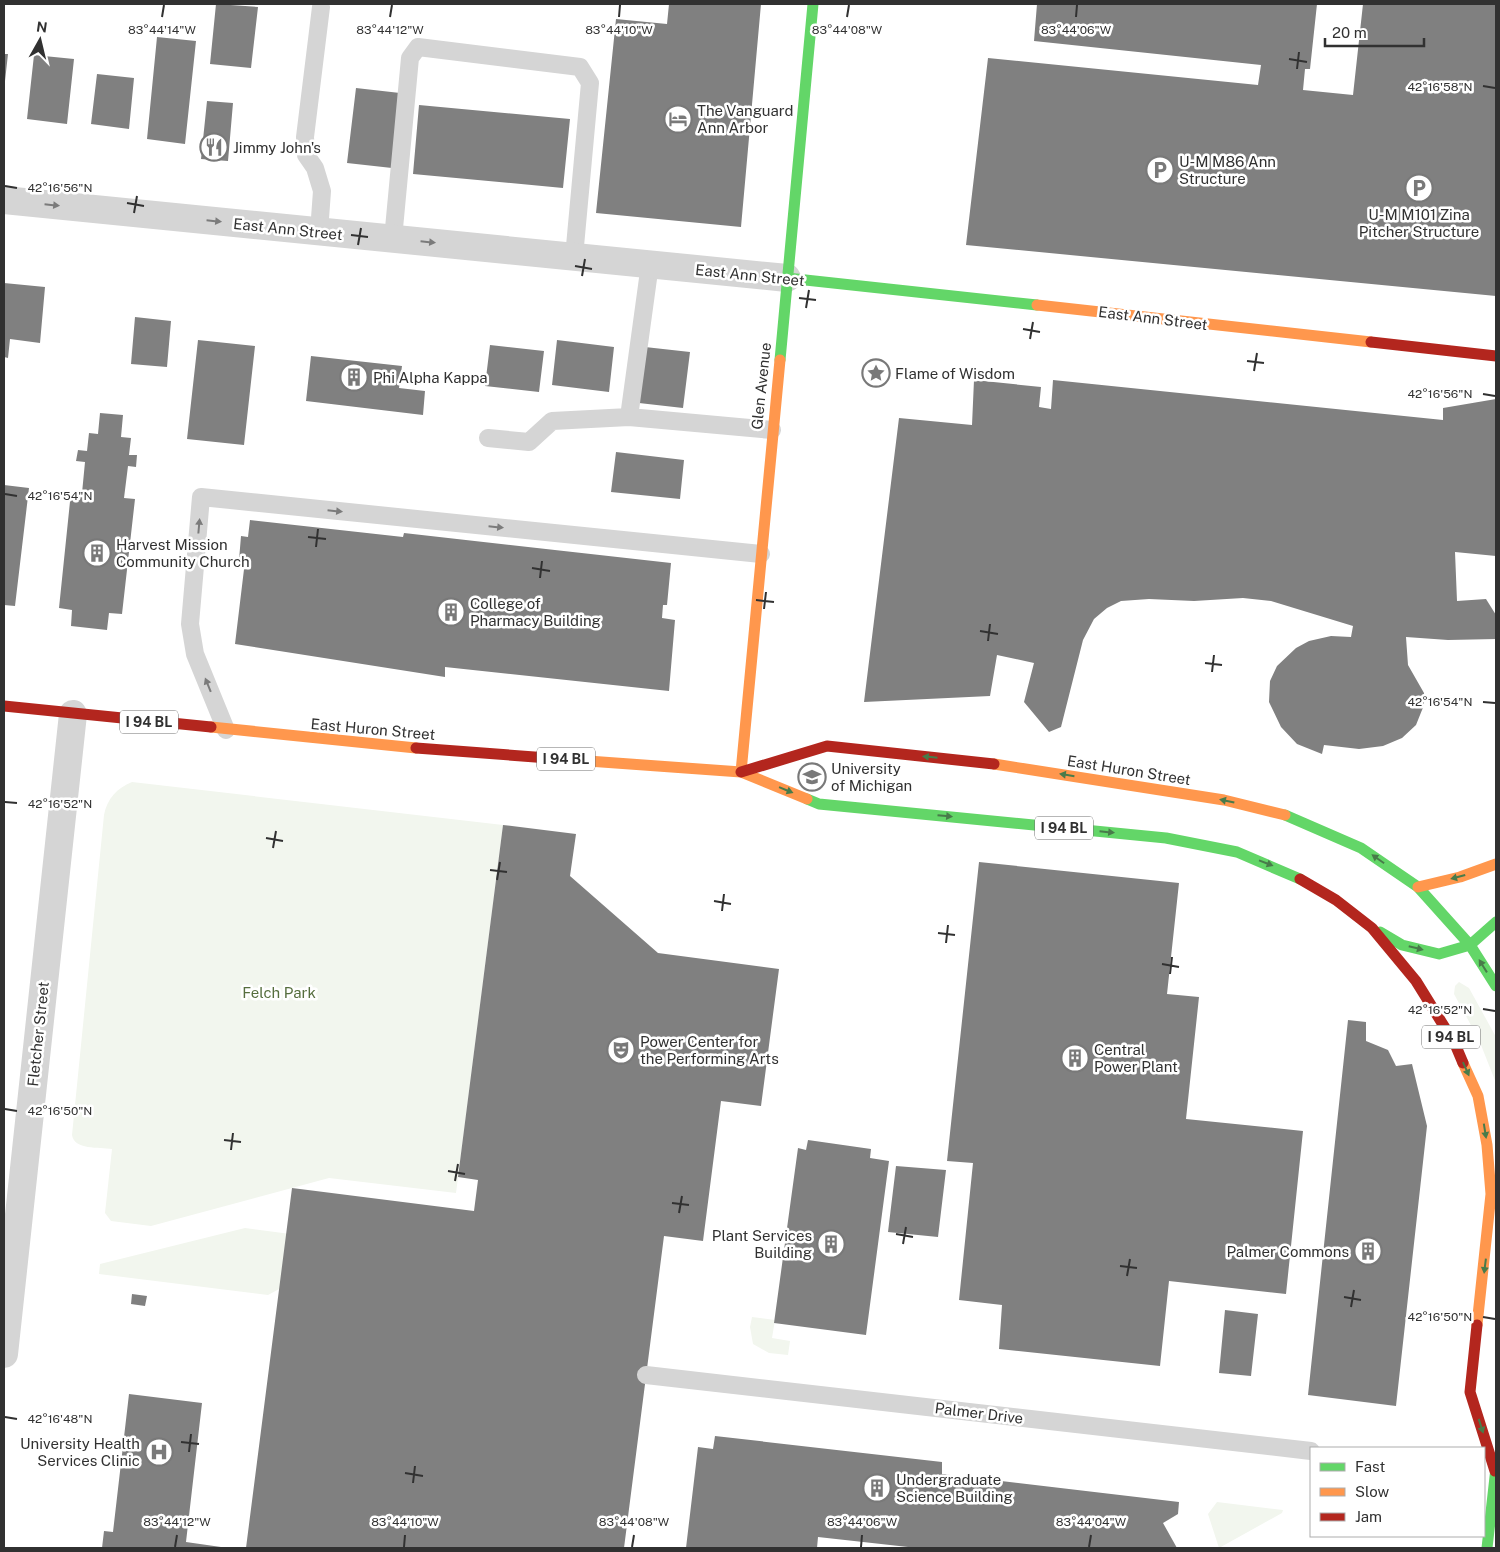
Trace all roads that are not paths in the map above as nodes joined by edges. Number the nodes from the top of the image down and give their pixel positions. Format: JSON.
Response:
{"nodes":[{"id":1,"x":813,"y":4,"type":"edge"},
{"id":2,"x":321,"y":7,"type":"dead end"},
{"id":3,"x":4,"y":200,"type":"edge"},
{"id":4,"x":319,"y":232,"type":"junction"},
{"id":5,"x":393,"y":239,"type":"junction"},
{"id":6,"x":574,"y":257,"type":"junction"},
{"id":7,"x":650,"y":264,"type":"junction"},
{"id":8,"x":787,"y":278,"type":"junction"},
{"id":9,"x":1496,"y":356,"type":"edge"},
{"id":10,"x":629,"y":417,"type":"junction"},
{"id":11,"x":772,"y":430,"type":"junction"},
{"id":12,"x":488,"y":438,"type":"dead end"},
{"id":13,"x":761,"y":554,"type":"junction"},
{"id":14,"x":4,"y":706,"type":"edge"},
{"id":15,"x":72,"y":714,"type":"junction"},
{"id":16,"x":226,"y":730,"type":"junction"},
{"id":17,"x":741,"y":772,"type":"junction"},
{"id":18,"x":1496,"y":864,"type":"edge"},
{"id":19,"x":1418,"y":887,"type":"junction"},
{"id":20,"x":1496,"y":922,"type":"edge"},
{"id":21,"x":1372,"y":928,"type":"junction"},
{"id":22,"x":1470,"y":945,"type":"junction"},
{"id":23,"x":1496,"y":986,"type":"edge"},
{"id":24,"x":11,"y":1208,"type":"edge"},
{"id":25,"x":4,"y":1354,"type":"edge"},
{"id":26,"x":646,"y":1375,"type":"dead end"},
{"id":27,"x":1310,"y":1451,"type":"edge"},
{"id":28,"x":1492,"y":1470,"type":"edge"},
{"id":29,"x":1487,"y":1548,"type":"edge"}],
"edges":[{"from":1,"to":8,"type":"main road","name":"Glen Avenue"},
{"from":2,"to":4,"type":"lane"},
{"from":3,"to":4,"type":"street","name":"East Ann Street","one_way":true},
{"from":4,"to":5,"type":"street","name":"East Ann Street"},
{"from":5,"to":6,"type":"street","name":"East Ann Street","one_way":true},
{"from":5,"to":6,"type":"lane"},
{"from":6,"to":7,"type":"street","name":"East Ann Street"},
{"from":7,"to":8,"type":"street","name":"East Ann Street"},
{"from":7,"to":10,"type":"lane"},
{"from":8,"to":9,"type":"main road","name":"East Ann Street"},
{"from":8,"to":11,"type":"main road","name":"Glen Avenue"},
{"from":10,"to":11,"type":"lane"},
{"from":10,"to":12,"type":"lane"},
{"from":11,"to":13,"type":"main road","name":"Glen Avenue"},
{"from":16,"to":13,"type":"lane","one_way":true},
{"from":13,"to":17,"type":"main road","name":"Glen Avenue"},
{"from":14,"to":15,"type":"main road","name":"East Huron Street","number":"I 94 BL"},
{"from":15,"to":16,"type":"main road","name":"East Huron Street","number":"I 94 BL"},
{"from":15,"to":24,"type":"street","name":"Fletcher Street"},
{"from":16,"to":17,"type":"main road","name":"East Huron Street","number":"I 94 BL"},
{"from":19,"to":17,"type":"main road","name":"East Huron Street","number":"I 94 BL","one_way":true},
{"from":17,"to":21,"type":"main road","name":"East Huron Street","number":"I 94 BL","one_way":true},
{"from":18,"to":19,"type":"main road","one_way":true},
{"from":19,"to":22,"type":"main road","name":"East Huron Street","number":"I 94 BL"},
{"from":20,"to":22,"type":"main road"},
{"from":21,"to":22,"type":"main road","one_way":true},
{"from":21,"to":28,"type":"main road","name":"East Huron Street","number":"I 94 BL","one_way":true},
{"from":23,"to":22,"type":"main road","number":"I 94 BL","one_way":true},
{"from":24,"to":25,"type":"street","name":"Fletcher Street"},
{"from":26,"to":27,"type":"lane","name":"Palmer Drive"},
{"from":28,"to":29,"type":"main road","number":"I 94 BL"}]}
